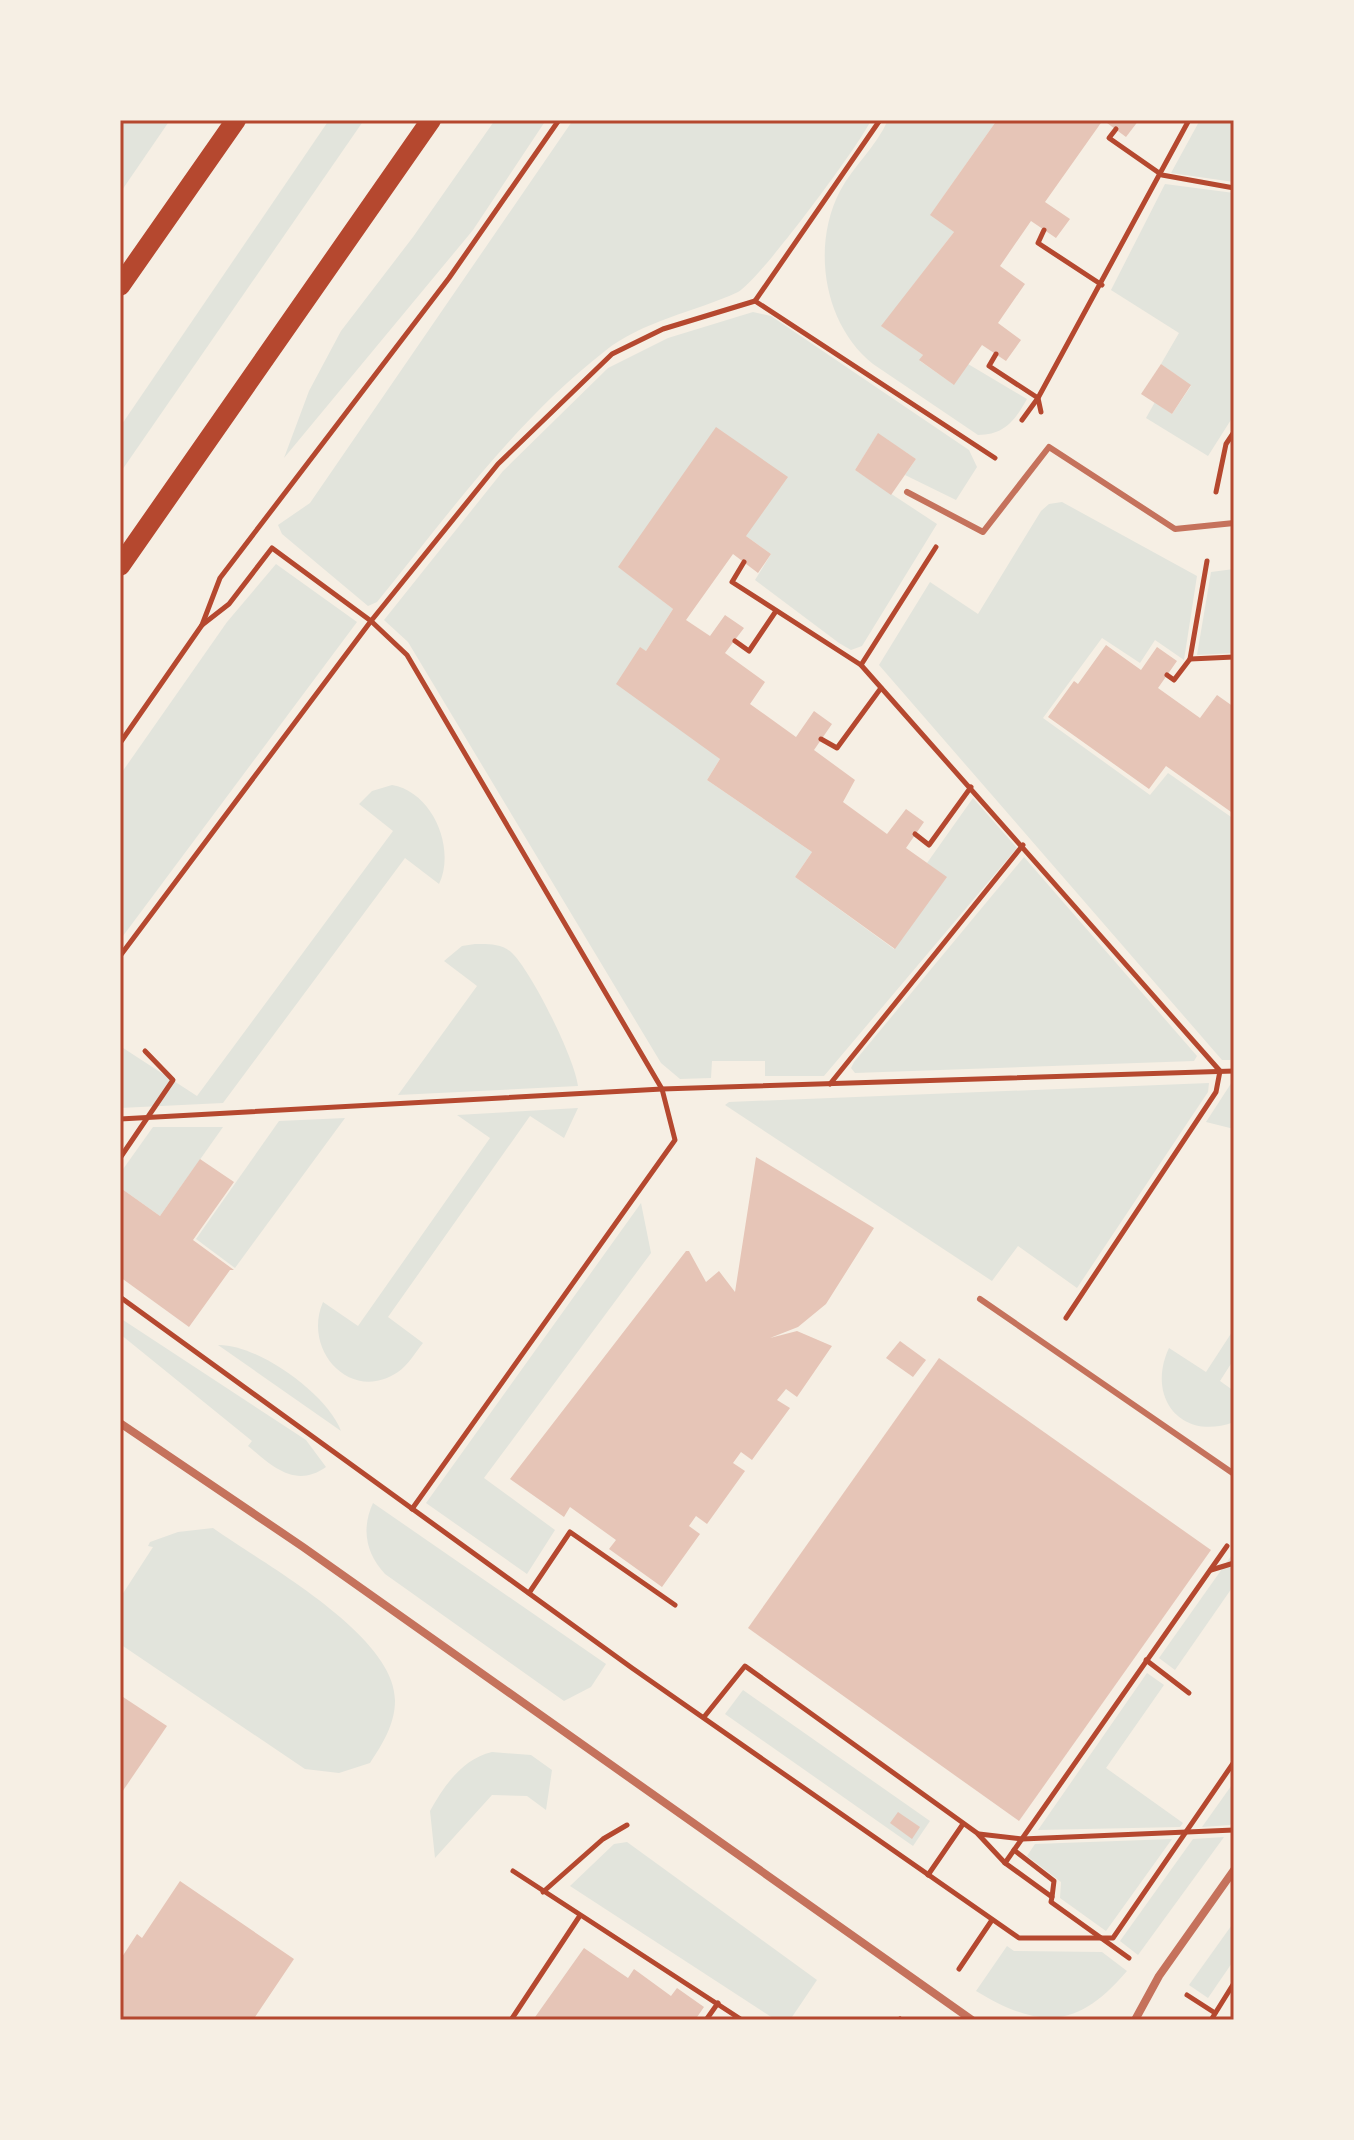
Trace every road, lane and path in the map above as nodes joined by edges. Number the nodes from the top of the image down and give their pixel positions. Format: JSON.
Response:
{"nodes":[{"id":1,"x":236,"y":120,"type":"edge"},
{"id":2,"x":431,"y":120,"type":"edge"},
{"id":3,"x":559,"y":120,"type":"edge"},
{"id":4,"x":880,"y":120,"type":"edge"},
{"id":5,"x":1189,"y":120,"type":"edge"},
{"id":6,"x":1116,"y":129,"type":"dead end"},
{"id":7,"x":1162,"y":175,"type":"junction"},
{"id":8,"x":1234,"y":188,"type":"edge"},
{"id":9,"x":1044,"y":230,"type":"dead end"},
{"id":10,"x":1102,"y":285,"type":"junction"},
{"id":11,"x":120,"y":286,"type":"edge"},
{"id":12,"x":755,"y":301,"type":"junction"},
{"id":13,"x":996,"y":354,"type":"dead end"},
{"id":14,"x":1038,"y":398,"type":"junction"},
{"id":15,"x":1021,"y":422,"type":"dead end"},
{"id":16,"x":1234,"y":432,"type":"edge"},
{"id":17,"x":1003,"y":446,"type":"dead end"},
{"id":18,"x":1049,"y":447,"type":"junction"},
{"id":19,"x":995,"y":458,"type":"junction"},
{"id":20,"x":1024,"y":477,"type":"junction"},
{"id":21,"x":907,"y":492,"type":"dead end"},
{"id":22,"x":956,"y":517,"type":"junction"},
{"id":23,"x":1234,"y":523,"type":"edge"},
{"id":24,"x":1209,"y":525,"type":"junction"},
{"id":25,"x":744,"y":562,"type":"dead end"},
{"id":26,"x":120,"y":566,"type":"edge"},
{"id":27,"x":776,"y":611,"type":"junction"},
{"id":28,"x":371,"y":621,"type":"junction"},
{"id":29,"x":202,"y":625,"type":"junction"},
{"id":30,"x":735,"y":641,"type":"dead end"},
{"id":31,"x":1234,"y":657,"type":"edge"},
{"id":32,"x":1190,"y":659,"type":"junction"},
{"id":33,"x":861,"y":665,"type":"junction"},
{"id":34,"x":1167,"y":675,"type":"dead end"},
{"id":35,"x":881,"y":688,"type":"junction"},
{"id":36,"x":821,"y":739,"type":"dead end"},
{"id":37,"x":120,"y":743,"type":"edge"},
{"id":38,"x":971,"y":787,"type":"junction"},
{"id":39,"x":915,"y":834,"type":"dead end"},
{"id":40,"x":1023,"y":845,"type":"junction"},
{"id":41,"x":120,"y":956,"type":"edge"},
{"id":42,"x":145,"y":1051,"type":"dead end"},
{"id":43,"x":1220,"y":1071,"type":"junction"},
{"id":44,"x":1234,"y":1071,"type":"edge"},
{"id":45,"x":829,"y":1085,"type":"junction"},
{"id":46,"x":662,"y":1089,"type":"junction"},
{"id":47,"x":148,"y":1118,"type":"junction"},
{"id":48,"x":120,"y":1119,"type":"edge"},
{"id":49,"x":120,"y":1158,"type":"edge"},
{"id":50,"x":120,"y":1297,"type":"edge"},
{"id":51,"x":980,"y":1299,"type":"dead end"},
{"id":52,"x":1048,"y":1345,"type":"junction"},
{"id":53,"x":120,"y":1423,"type":"edge"},
{"id":54,"x":1234,"y":1474,"type":"edge"},
{"id":55,"x":412,"y":1509,"type":"junction"},
{"id":56,"x":1227,"y":1546,"type":"dead end"},
{"id":57,"x":1234,"y":1563,"type":"edge"},
{"id":58,"x":1210,"y":1570,"type":"junction"},
{"id":59,"x":529,"y":1593,"type":"junction"},
{"id":60,"x":675,"y":1605,"type":"dead end"},
{"id":61,"x":1146,"y":1660,"type":"junction"},
{"id":62,"x":1189,"y":1693,"type":"dead end"},
{"id":63,"x":704,"y":1717,"type":"junction"},
{"id":64,"x":1234,"y":1762,"type":"edge"},
{"id":65,"x":963,"y":1824,"type":"junction"},
{"id":66,"x":627,"y":1825,"type":"dead end"},
{"id":67,"x":1234,"y":1830,"type":"edge"},
{"id":68,"x":1185,"y":1832,"type":"junction"},
{"id":69,"x":977,"y":1833,"type":"junction"},
{"id":70,"x":1022,"y":1839,"type":"junction"},
{"id":71,"x":1014,"y":1850,"type":"junction"},
{"id":72,"x":1005,"y":1863,"type":"junction"},
{"id":73,"x":1234,"y":1870,"type":"edge"},
{"id":74,"x":513,"y":1871,"type":"dead end"},
{"id":75,"x":928,"y":1875,"type":"junction"},
{"id":76,"x":543,"y":1892,"type":"junction"},
{"id":77,"x":1052,"y":1897,"type":"junction"},
{"id":78,"x":579,"y":1917,"type":"junction"},
{"id":79,"x":992,"y":1920,"type":"junction"},
{"id":80,"x":1099,"y":1938,"type":"junction"},
{"id":81,"x":1134,"y":1961,"type":"dead end"},
{"id":82,"x":955,"y":1975,"type":"dead end"},
{"id":83,"x":1234,"y":1983,"type":"edge"},
{"id":84,"x":1183,"y":1992,"type":"dead end"},
{"id":85,"x":718,"y":2003,"type":"junction"},
{"id":86,"x":1215,"y":2013,"type":"junction"},
{"id":87,"x":511,"y":2020,"type":"edge"},
{"id":88,"x":706,"y":2020,"type":"edge"},
{"id":89,"x":742,"y":2020,"type":"edge"},
{"id":90,"x":972,"y":2020,"type":"edge"},
{"id":91,"x":1135,"y":2020,"type":"edge"},
{"id":92,"x":1211,"y":2020,"type":"edge"}],
"edges":[{"from":1,"to":11,"type":"main road"},
{"from":2,"to":26,"type":"main road"},
{"from":3,"to":29,"type":"path"},
{"from":4,"to":12,"type":"path"},
{"from":5,"to":7,"type":"path"},
{"from":6,"to":7,"type":"path"},
{"from":7,"to":8,"type":"path"},
{"from":7,"to":10,"type":"path"},
{"from":9,"to":10,"type":"path"},
{"from":10,"to":14,"type":"path"},
{"from":12,"to":19,"type":"path"},
{"from":12,"to":28,"type":"path"},
{"from":13,"to":14,"type":"path"},
{"from":14,"to":15,"type":"path"},
{"from":14,"to":18,"type":"path"},
{"from":16,"to":24,"type":"path"},
{"from":17,"to":19,"type":"path"},
{"from":18,"to":20,"type":"lane"},
{"from":18,"to":24,"type":"lane"},
{"from":19,"to":20,"type":"path"},
{"from":19,"to":22,"type":"path"},
{"from":20,"to":22,"type":"lane"},
{"from":21,"to":22,"type":"lane"},
{"from":22,"to":33,"type":"path"},
{"from":23,"to":24,"type":"lane"},
{"from":24,"to":32,"type":"path"},
{"from":25,"to":27,"type":"path"},
{"from":27,"to":30,"type":"path"},
{"from":27,"to":33,"type":"path"},
{"from":28,"to":29,"type":"path"},
{"from":28,"to":41,"type":"path"},
{"from":28,"to":46,"type":"path"},
{"from":29,"to":37,"type":"path"},
{"from":31,"to":32,"type":"path"},
{"from":32,"to":34,"type":"path"},
{"from":33,"to":35,"type":"path"},
{"from":35,"to":36,"type":"path"},
{"from":35,"to":38,"type":"path"},
{"from":38,"to":39,"type":"path"},
{"from":38,"to":40,"type":"path"},
{"from":40,"to":43,"type":"path"},
{"from":40,"to":45,"type":"path"},
{"from":42,"to":47,"type":"path"},
{"from":43,"to":44,"type":"path"},
{"from":43,"to":45,"type":"path"},
{"from":43,"to":52,"type":"path"},
{"from":45,"to":46,"type":"path"},
{"from":46,"to":47,"type":"path"},
{"from":46,"to":55,"type":"path"},
{"from":47,"to":48,"type":"path"},
{"from":47,"to":49,"type":"path"},
{"from":50,"to":55,"type":"path"},
{"from":51,"to":52,"type":"lane"},
{"from":52,"to":54,"type":"lane"},
{"from":53,"to":90,"type":"street"},
{"from":55,"to":59,"type":"path"},
{"from":56,"to":58,"type":"path"},
{"from":57,"to":58,"type":"path"},
{"from":58,"to":61,"type":"path"},
{"from":59,"to":60,"type":"path"},
{"from":59,"to":63,"type":"path"},
{"from":61,"to":62,"type":"path"},
{"from":61,"to":70,"type":"path"},
{"from":63,"to":65,"type":"path"},
{"from":63,"to":75,"type":"path"},
{"from":64,"to":68,"type":"path"},
{"from":65,"to":69,"type":"path"},
{"from":65,"to":75,"type":"path"},
{"from":66,"to":76,"type":"path"},
{"from":67,"to":68,"type":"path"},
{"from":68,"to":70,"type":"path"},
{"from":68,"to":80,"type":"path"},
{"from":69,"to":70,"type":"path"},
{"from":69,"to":72,"type":"path"},
{"from":70,"to":71,"type":"path"},
{"from":71,"to":72,"type":"path"},
{"from":71,"to":77,"type":"path"},
{"from":72,"to":77,"type":"path"},
{"from":73,"to":91,"type":"street"},
{"from":74,"to":76,"type":"path"},
{"from":75,"to":79,"type":"path"},
{"from":76,"to":78,"type":"path"},
{"from":77,"to":80,"type":"path"},
{"from":78,"to":85,"type":"path"},
{"from":78,"to":87,"type":"path"},
{"from":79,"to":80,"type":"path"},
{"from":79,"to":82,"type":"path"},
{"from":80,"to":81,"type":"path"},
{"from":83,"to":86,"type":"path"},
{"from":84,"to":86,"type":"path"},
{"from":85,"to":88,"type":"path"},
{"from":85,"to":89,"type":"path"},
{"from":86,"to":92,"type":"path"}]}
